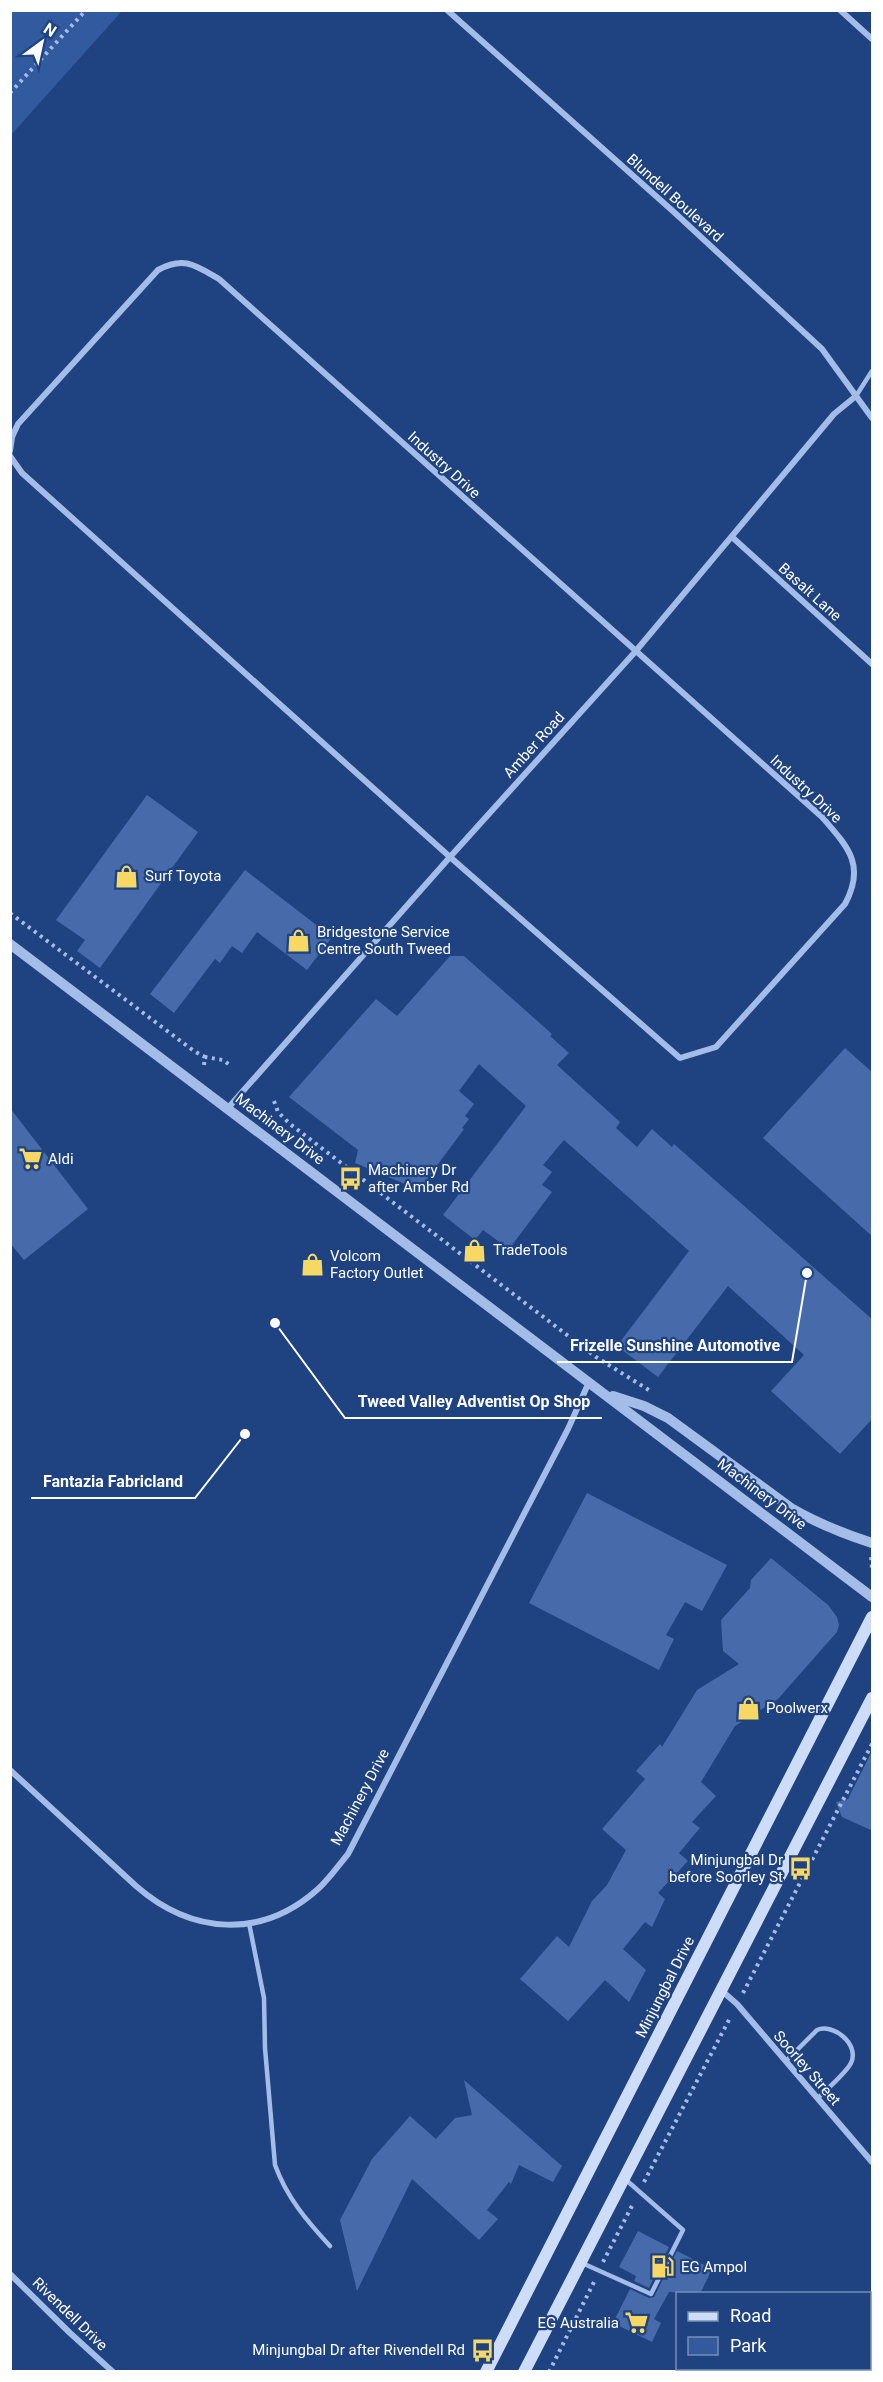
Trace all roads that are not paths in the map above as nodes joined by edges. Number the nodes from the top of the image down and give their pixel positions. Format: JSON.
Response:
{"nodes":[{"id":1,"x":447,"y":10,"type":"edge"},
{"id":2,"x":840,"y":10,"type":"edge"},
{"id":3,"x":873,"y":39,"type":"edge"},
{"id":4,"x":873,"y":371,"type":"edge"},
{"id":5,"x":856,"y":396,"type":"junction"},
{"id":6,"x":873,"y":418,"type":"edge"},
{"id":7,"x":10,"y":451,"type":"edge"},
{"id":8,"x":10,"y":456,"type":"edge"},
{"id":9,"x":732,"y":537,"type":"junction"},
{"id":10,"x":634,"y":652,"type":"junction"},
{"id":11,"x":873,"y":664,"type":"edge"},
{"id":12,"x":450,"y":857,"type":"junction"},
{"id":13,"x":10,"y":944,"type":"edge"},
{"id":14,"x":228,"y":1108,"type":"junction"},
{"id":15,"x":590,"y":1381,"type":"junction"},
{"id":16,"x":604,"y":1393,"type":"junction"},
{"id":17,"x":871,"y":1548,"type":"edge"},
{"id":18,"x":873,"y":1597,"type":"edge"},
{"id":19,"x":873,"y":1617,"type":"edge"},
{"id":20,"x":873,"y":1698,"type":"edge"},
{"id":21,"x":10,"y":1770,"type":"edge"},
{"id":22,"x":249,"y":1923,"type":"junction"},
{"id":23,"x":722,"y":1991,"type":"junction"},
{"id":24,"x":786,"y":2061,"type":"junction"},
{"id":25,"x":818,"y":2098,"type":"junction"},
{"id":26,"x":873,"y":2162,"type":"edge"},
{"id":27,"x":625,"y":2179,"type":"junction"},
{"id":28,"x":330,"y":2246,"type":"dead end"},
{"id":29,"x":581,"y":2263,"type":"junction"},
{"id":30,"x":10,"y":2274,"type":"edge"},
{"id":31,"x":113,"y":2372,"type":"edge"},
{"id":32,"x":486,"y":2372,"type":"edge"},
{"id":33,"x":524,"y":2372,"type":"edge"}],
"edges":[{"from":1,"to":5,"type":"street","name":"Blundell Boulevard"},
{"from":2,"to":3,"type":"street"},
{"from":4,"to":5,"type":"lane"},
{"from":5,"to":6,"type":"street","name":"Blundell Boulevard"},
{"from":5,"to":9,"type":"street","name":"Amber Road"},
{"from":7,"to":10,"type":"street","name":"Industry Drive"},
{"from":8,"to":12,"type":"street","name":"Industry Drive"},
{"from":9,"to":10,"type":"street","name":"Amber Road"},
{"from":9,"to":11,"type":"street","name":"Basalt Lane"},
{"from":10,"to":12,"type":"street","name":"Amber Road"},
{"from":10,"to":12,"type":"street","name":"Industry Drive"},
{"from":12,"to":14,"type":"street","name":"Amber Road"},
{"from":13,"to":14,"type":"street","name":"Machinery Drive"},
{"from":14,"to":15,"type":"street","name":"Machinery Drive"},
{"from":15,"to":16,"type":"street","name":"Machinery Drive"},
{"from":15,"to":22,"type":"street","name":"Machinery Drive"},
{"from":16,"to":17,"type":"street","name":"Machinery Drive"},
{"from":16,"to":18,"type":"street","name":"Machinery Drive"},
{"from":19,"to":32,"type":"main road","name":"Minjungbal Drive"},
{"from":20,"to":23,"type":"main road"},
{"from":21,"to":22,"type":"street","name":"Machinery Drive"},
{"from":22,"to":28,"type":"lane"},
{"from":23,"to":24,"type":"street","name":"Soorley Street"},
{"from":23,"to":27,"type":"main road"},
{"from":24,"to":25,"type":"street","name":"Soorley Street"},
{"from":24,"to":25,"type":"lane"},
{"from":25,"to":26,"type":"street","name":"Soorley Street"},
{"from":27,"to":29,"type":"main road"},
{"from":27,"to":29,"type":"lane"},
{"from":29,"to":33,"type":"main road"},
{"from":30,"to":31,"type":"street","name":"Rivendell Drive"}]}
